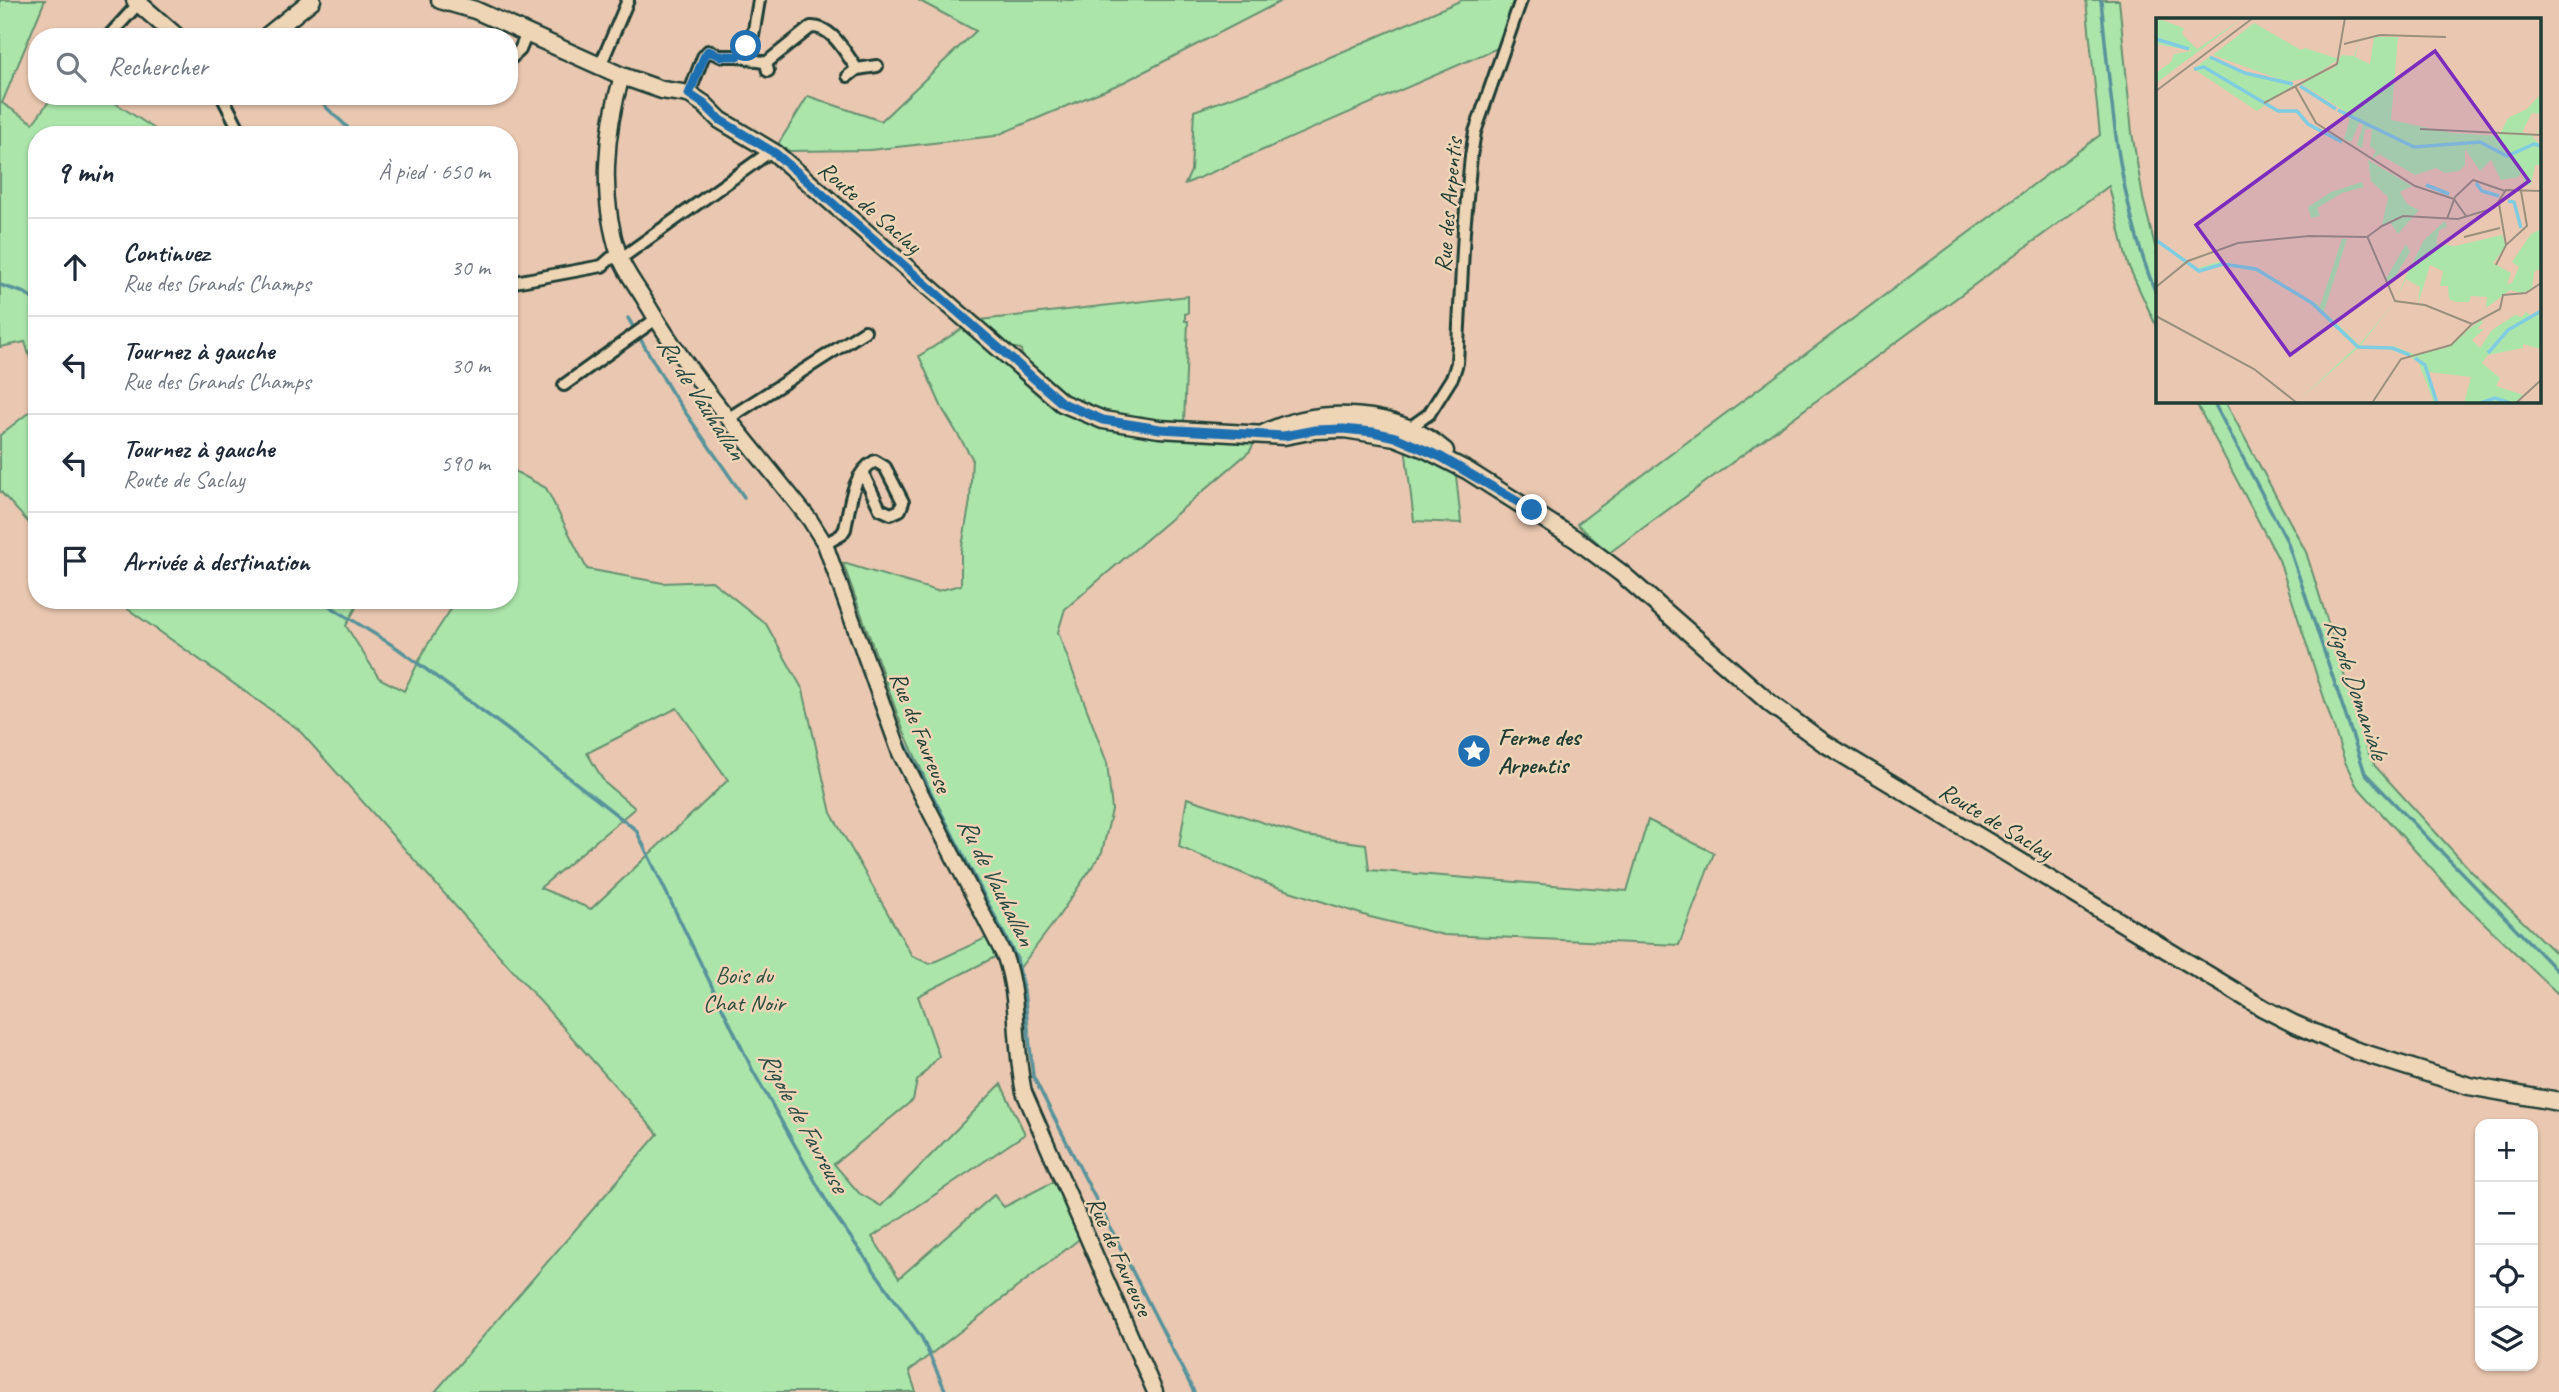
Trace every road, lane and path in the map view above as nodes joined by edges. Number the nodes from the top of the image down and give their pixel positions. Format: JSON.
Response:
{"nodes":[{"id":1,"x":312,"y":0,"type":"edge"},
{"id":2,"x":440,"y":0,"type":"edge"},
{"id":3,"x":628,"y":0,"type":"edge"},
{"id":4,"x":759,"y":0,"type":"edge"},
{"id":5,"x":1521,"y":0,"type":"edge"},
{"id":6,"x":137,"y":1,"type":"edge"},
{"id":7,"x":115,"y":28,"type":"edge"},
{"id":8,"x":167,"y":28,"type":"edge"},
{"id":9,"x":277,"y":28,"type":"edge"},
{"id":10,"x":516,"y":28,"type":"edge"},
{"id":11,"x":518,"y":29,"type":"edge"},
{"id":12,"x":527,"y":33,"type":"junction"},
{"id":13,"x":518,"y":52,"type":"edge"},
{"id":14,"x":738,"y":56,"type":"junction"},
{"id":15,"x":600,"y":66,"type":"junction"},
{"id":16,"x":877,"y":66,"type":"dead end"},
{"id":17,"x":622,"y":76,"type":"junction"},
{"id":18,"x":689,"y":94,"type":"junction"},
{"id":19,"x":227,"y":105,"type":"edge"},
{"id":20,"x":237,"y":126,"type":"edge"},
{"id":21,"x":771,"y":151,"type":"junction"},
{"id":22,"x":620,"y":259,"type":"junction"},
{"id":23,"x":518,"y":281,"type":"edge"},
{"id":24,"x":656,"y":319,"type":"junction"},
{"id":25,"x":865,"y":331,"type":"dead end"},
{"id":26,"x":564,"y":385,"type":"dead end"},
{"id":27,"x":1429,"y":414,"type":"junction"},
{"id":28,"x":729,"y":418,"type":"junction"},
{"id":29,"x":1408,"y":429,"type":"junction"},
{"id":30,"x":1373,"y":432,"type":"junction"},
{"id":31,"x":1262,"y":434,"type":"junction"},
{"id":32,"x":1426,"y":437,"type":"junction"},
{"id":33,"x":864,"y":471,"type":"junction"},
{"id":34,"x":1468,"y":471,"type":"junction"},
{"id":35,"x":825,"y":544,"type":"junction"},
{"id":36,"x":2559,"y":1102,"type":"edge"},
{"id":37,"x":1155,"y":1392,"type":"edge"}],
"edges":[{"from":1,"to":9,"type":"main road"},
{"from":2,"to":10,"type":"main road","name":"Route de Saclay"},
{"from":3,"to":15,"type":"street"},
{"from":4,"to":14,"type":"street"},
{"from":5,"to":27,"type":"street","name":"Rue des Arpentis"},
{"from":6,"to":7,"type":"street"},
{"from":6,"to":8,"type":"main road"},
{"from":11,"to":12,"type":"main road","name":"Route de Saclay"},
{"from":12,"to":13,"type":"street"},
{"from":12,"to":15,"type":"main road","name":"Route de Saclay"},
{"from":14,"to":16,"type":"street"},
{"from":14,"to":18,"type":"street"},
{"from":15,"to":17,"type":"main road","name":"Route de Saclay"},
{"from":17,"to":18,"type":"main road","name":"Route de Saclay"},
{"from":17,"to":22,"type":"street","name":"Rue de Favreuse"},
{"from":18,"to":21,"type":"main road","name":"Route de Saclay"},
{"from":19,"to":20,"type":"street"},
{"from":21,"to":22,"type":"street"},
{"from":21,"to":31,"type":"main road","name":"Route de Saclay"},
{"from":22,"to":23,"type":"street"},
{"from":22,"to":24,"type":"street","name":"Rue de Favreuse"},
{"from":24,"to":26,"type":"street"},
{"from":24,"to":28,"type":"street","name":"Rue de Favreuse"},
{"from":25,"to":28,"type":"street"},
{"from":27,"to":29,"type":"street","name":"Rue des Arpentis"},
{"from":27,"to":32,"type":"street","name":"Rue des Arpentis"},
{"from":28,"to":35,"type":"street","name":"Rue de Favreuse"},
{"from":29,"to":31,"type":"main road","name":"Route de Saclay"},
{"from":29,"to":32,"type":"main road","name":"Route de Saclay"},
{"from":30,"to":31,"type":"main road","name":"Route de Saclay"},
{"from":30,"to":32,"type":"street","name":"Route de Saclay"},
{"from":30,"to":34,"type":"main road","name":"Route de Saclay"},
{"from":32,"to":34,"type":"main road","name":"Route de Saclay"},
{"from":33,"to":33,"type":"street"},
{"from":33,"to":35,"type":"street"},
{"from":34,"to":36,"type":"main road","name":"Route de Saclay"},
{"from":35,"to":37,"type":"street","name":"Rue de Favreuse"}]}
